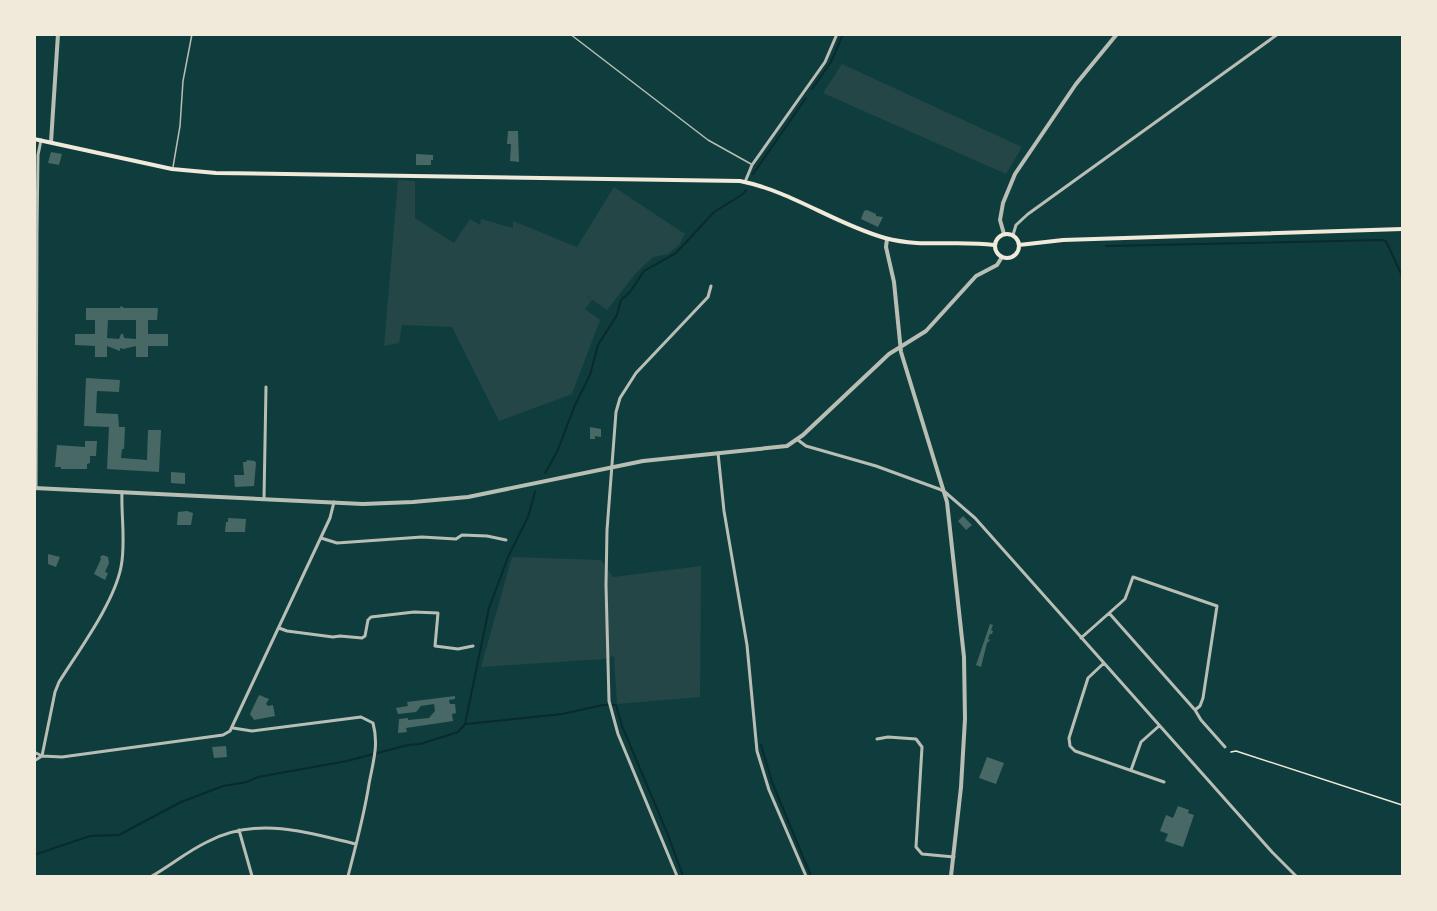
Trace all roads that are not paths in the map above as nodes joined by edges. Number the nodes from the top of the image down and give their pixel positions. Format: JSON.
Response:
{"nodes":[{"id":1,"x":58,"y":34,"type":"edge"},
{"id":2,"x":192,"y":34,"type":"edge"},
{"id":3,"x":570,"y":34,"type":"edge"},
{"id":4,"x":837,"y":34,"type":"edge"},
{"id":5,"x":1117,"y":34,"type":"edge"},
{"id":6,"x":1278,"y":34,"type":"edge"},
{"id":7,"x":34,"y":139,"type":"edge"},
{"id":8,"x":41,"y":140,"type":"junction"},
{"id":9,"x":51,"y":142,"type":"junction"},
{"id":10,"x":752,"y":165,"type":"junction"},
{"id":11,"x":172,"y":169,"type":"junction"},
{"id":12,"x":748,"y":183,"type":"junction"},
{"id":13,"x":1402,"y":230,"type":"edge"},
{"id":14,"x":1004,"y":234,"type":"junction"},
{"id":15,"x":1013,"y":236,"type":"junction"},
{"id":16,"x":887,"y":239,"type":"junction"},
{"id":17,"x":994,"y":245,"type":"junction"},
{"id":18,"x":1019,"y":245,"type":"junction"},
{"id":19,"x":1002,"y":257,"type":"junction"},
{"id":20,"x":711,"y":286,"type":"dead end"},
{"id":21,"x":900,"y":346,"type":"junction"},
{"id":22,"x":36,"y":367,"type":"edge"},
{"id":23,"x":266,"y":387,"type":"dead end"},
{"id":24,"x":798,"y":440,"type":"junction"},
{"id":25,"x":718,"y":453,"type":"junction"},
{"id":26,"x":612,"y":466,"type":"junction"},
{"id":27,"x":35,"y":488,"type":"edge"},
{"id":28,"x":122,"y":492,"type":"junction"},
{"id":29,"x":945,"y":492,"type":"junction"},
{"id":30,"x":264,"y":499,"type":"junction"},
{"id":31,"x":334,"y":502,"type":"junction"},
{"id":32,"x":321,"y":538,"type":"junction"},
{"id":33,"x":506,"y":540,"type":"dead end"},
{"id":34,"x":1109,"y":613,"type":"junction"},
{"id":35,"x":279,"y":628,"type":"junction"},
{"id":36,"x":1081,"y":638,"type":"junction"},
{"id":37,"x":473,"y":646,"type":"dead end"},
{"id":38,"x":1104,"y":663,"type":"junction"},
{"id":39,"x":1195,"y":710,"type":"junction"},
{"id":40,"x":1159,"y":726,"type":"junction"},
{"id":41,"x":232,"y":728,"type":"junction"},
{"id":42,"x":877,"y":739,"type":"dead end"},
{"id":43,"x":1225,"y":747,"type":"dead end"},
{"id":44,"x":34,"y":752,"type":"edge"},
{"id":45,"x":42,"y":756,"type":"junction"},
{"id":46,"x":34,"y":761,"type":"edge"},
{"id":47,"x":1131,"y":770,"type":"junction"},
{"id":48,"x":1164,"y":782,"type":"dead end"},
{"id":49,"x":239,"y":830,"type":"junction"},
{"id":50,"x":356,"y":844,"type":"junction"},
{"id":51,"x":954,"y":857,"type":"junction"},
{"id":52,"x":152,"y":876,"type":"edge"},
{"id":53,"x":252,"y":876,"type":"edge"},
{"id":54,"x":348,"y":876,"type":"edge"},
{"id":55,"x":677,"y":876,"type":"edge"},
{"id":56,"x":806,"y":876,"type":"edge"},
{"id":57,"x":951,"y":876,"type":"edge"},
{"id":58,"x":1296,"y":876,"type":"edge"}],
"edges":[{"from":1,"to":9,"type":"street"},
{"from":2,"to":11,"type":"lane"},
{"from":3,"to":10,"type":"lane"},
{"from":4,"to":10,"type":"street"},
{"from":5,"to":14,"type":"street"},
{"from":6,"to":15,"type":"street"},
{"from":7,"to":8,"type":"main road"},
{"from":8,"to":9,"type":"main road"},
{"from":8,"to":22,"type":"street"},
{"from":9,"to":11,"type":"main road"},
{"from":10,"to":12,"type":"street"},
{"from":11,"to":12,"type":"main road"},
{"from":12,"to":16,"type":"main road"},
{"from":13,"to":18,"type":"main road"},
{"from":14,"to":15,"type":"main road"},
{"from":14,"to":17,"type":"main road"},
{"from":15,"to":18,"type":"main road"},
{"from":16,"to":17,"type":"main road"},
{"from":16,"to":21,"type":"street"},
{"from":17,"to":19,"type":"main road"},
{"from":18,"to":19,"type":"main road"},
{"from":19,"to":21,"type":"street"},
{"from":20,"to":26,"type":"street"},
{"from":21,"to":24,"type":"street"},
{"from":21,"to":29,"type":"street"},
{"from":22,"to":27,"type":"street"},
{"from":23,"to":30,"type":"street"},
{"from":24,"to":25,"type":"street"},
{"from":24,"to":29,"type":"street"},
{"from":25,"to":26,"type":"street"},
{"from":25,"to":56,"type":"street"},
{"from":26,"to":31,"type":"street"},
{"from":26,"to":55,"type":"street"},
{"from":27,"to":28,"type":"street"},
{"from":28,"to":30,"type":"street"},
{"from":28,"to":45,"type":"street"},
{"from":29,"to":36,"type":"street"},
{"from":29,"to":51,"type":"street"},
{"from":30,"to":31,"type":"street"},
{"from":31,"to":32,"type":"street"},
{"from":32,"to":33,"type":"street"},
{"from":32,"to":35,"type":"street"},
{"from":34,"to":36,"type":"street"},
{"from":34,"to":39,"type":"street"},
{"from":34,"to":39,"type":"street"},
{"from":35,"to":37,"type":"street"},
{"from":35,"to":41,"type":"street"},
{"from":36,"to":38,"type":"street"},
{"from":38,"to":40,"type":"street"},
{"from":38,"to":47,"type":"street"},
{"from":39,"to":43,"type":"street"},
{"from":40,"to":47,"type":"street"},
{"from":40,"to":58,"type":"street"},
{"from":41,"to":45,"type":"street"},
{"from":41,"to":50,"type":"street"},
{"from":42,"to":51,"type":"street"},
{"from":44,"to":45,"type":"street"},
{"from":45,"to":46,"type":"street"},
{"from":47,"to":48,"type":"street"},
{"from":49,"to":50,"type":"street"},
{"from":49,"to":52,"type":"street"},
{"from":49,"to":53,"type":"street"},
{"from":50,"to":54,"type":"street"},
{"from":51,"to":57,"type":"street"}]}
